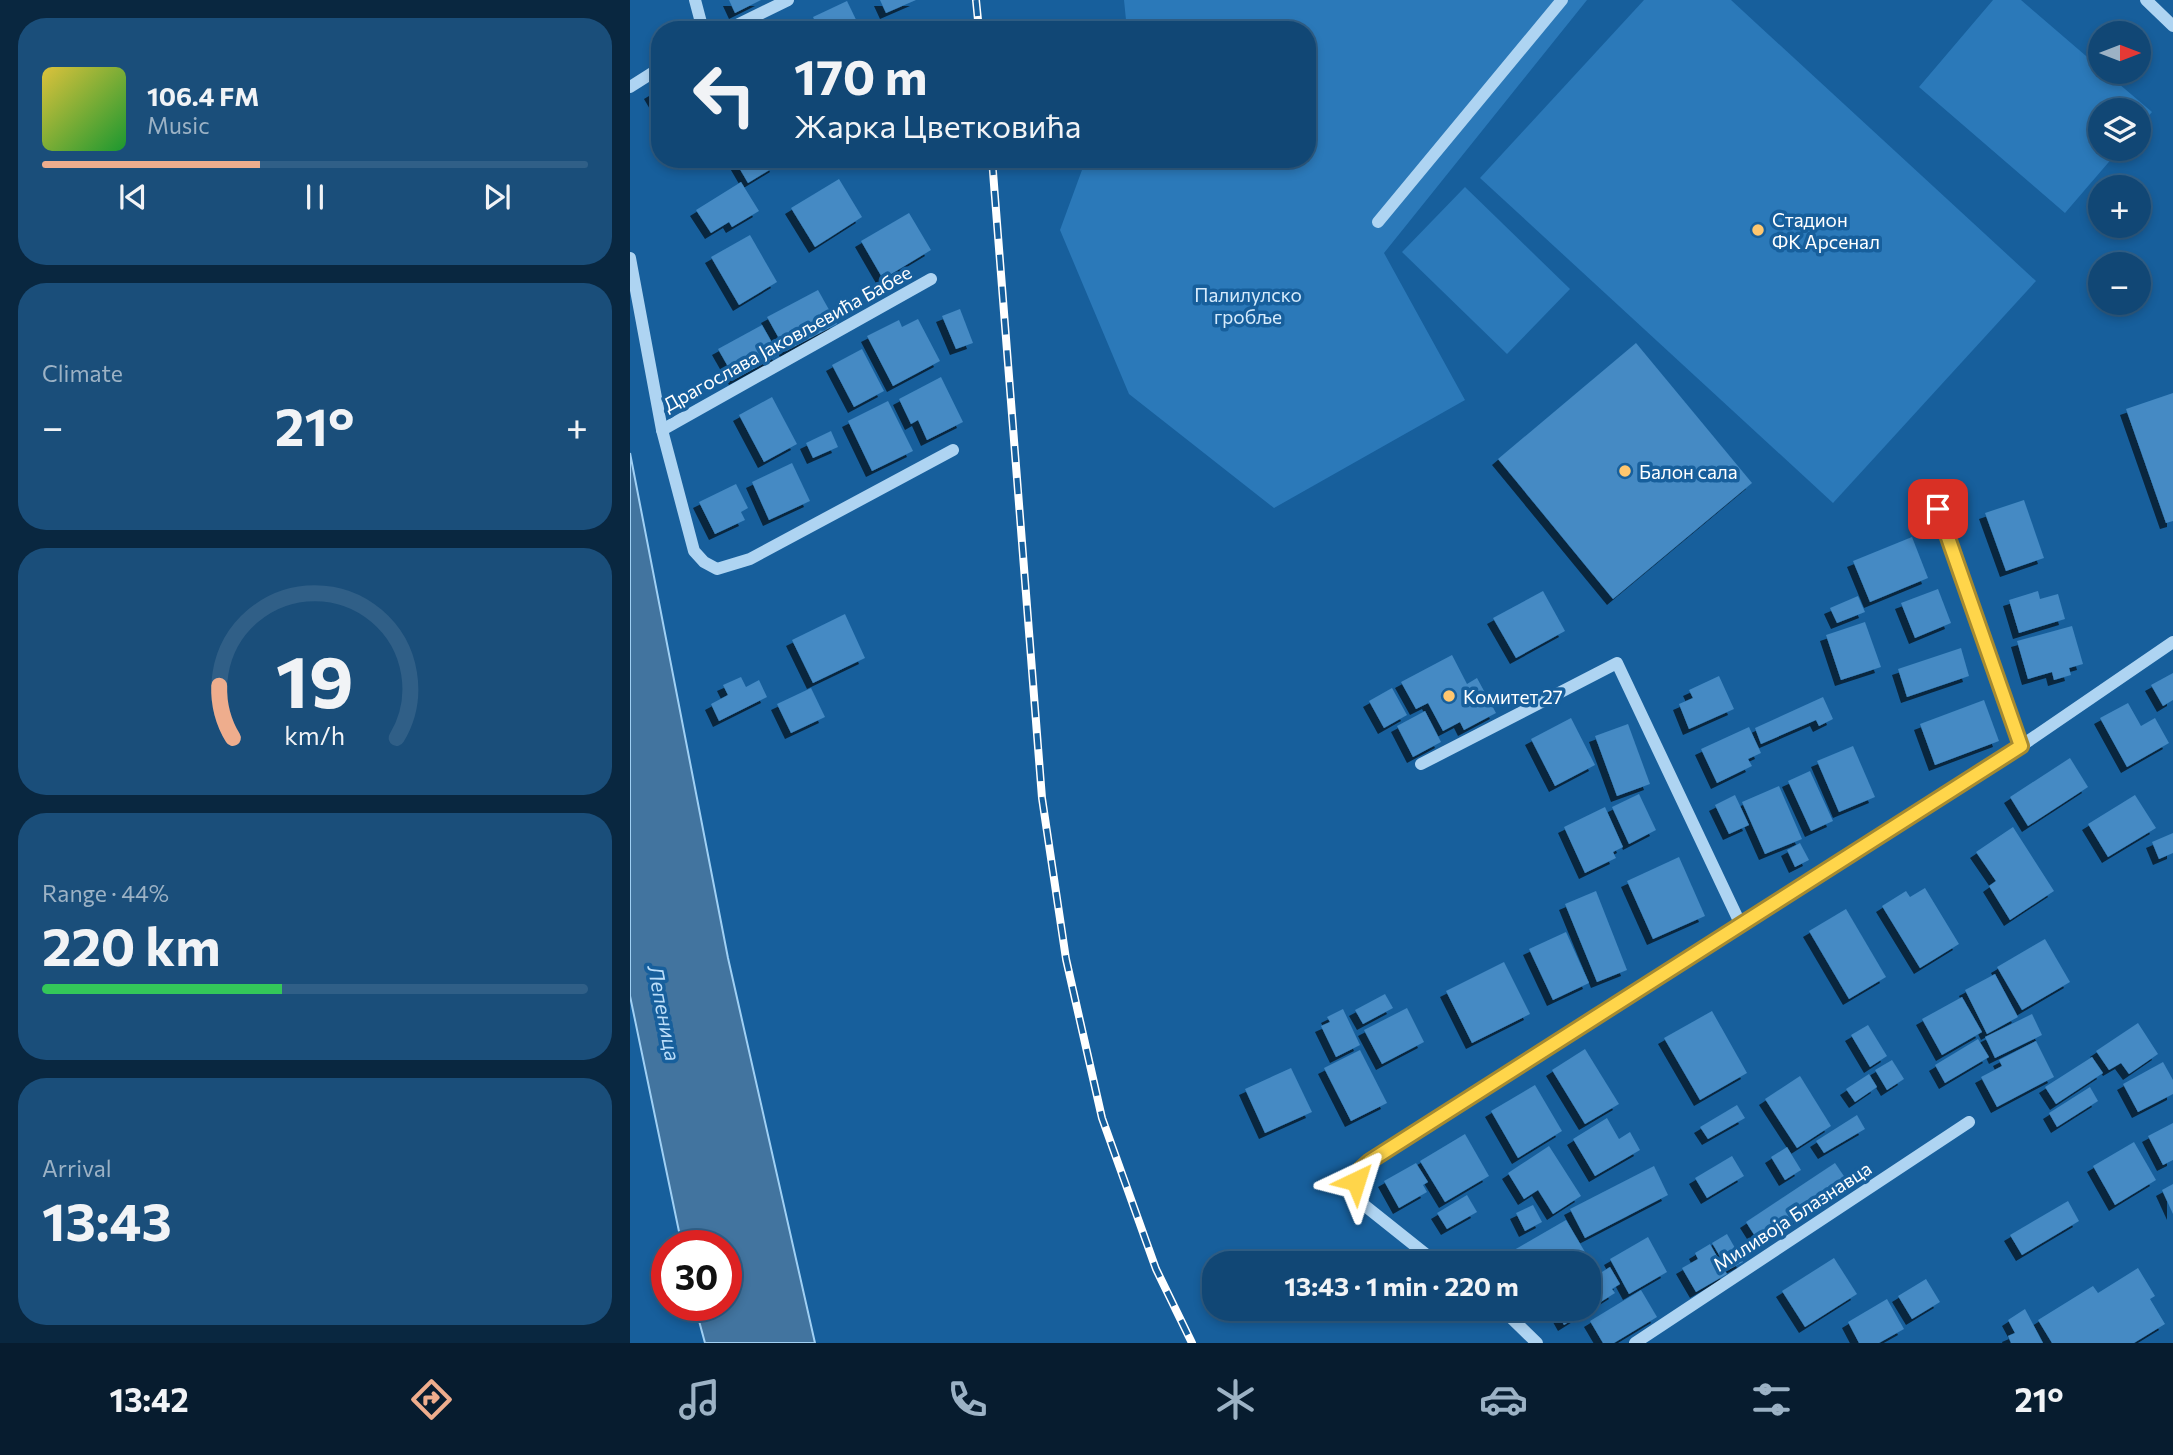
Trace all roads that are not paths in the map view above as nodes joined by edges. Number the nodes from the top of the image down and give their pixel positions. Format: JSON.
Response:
{"nodes":[{"id":1,"x":695,"y":0,"type":"edge"},
{"id":2,"x":788,"y":0,"type":"edge"},
{"id":3,"x":1562,"y":0,"type":"edge"},
{"id":4,"x":2146,"y":0,"type":"edge"},
{"id":5,"x":701,"y":21,"type":"edge"},
{"id":6,"x":745,"y":21,"type":"edge"},
{"id":7,"x":2173,"y":26,"type":"edge"},
{"id":8,"x":651,"y":74,"type":"edge"},
{"id":9,"x":630,"y":87,"type":"edge"},
{"id":10,"x":1378,"y":222,"type":"dead end"},
{"id":11,"x":630,"y":258,"type":"edge"},
{"id":12,"x":931,"y":279,"type":"dead end"},
{"id":13,"x":662,"y":430,"type":"junction"},
{"id":14,"x":953,"y":450,"type":"dead end"},
{"id":15,"x":1938,"y":509,"type":"dead end"},
{"id":16,"x":2173,"y":642,"type":"edge"},
{"id":17,"x":2021,"y":746,"type":"junction"},
{"id":18,"x":1421,"y":764,"type":"dead end"},
{"id":19,"x":1740,"y":923,"type":"junction"},
{"id":20,"x":1969,"y":1122,"type":"dead end"},
{"id":21,"x":1422,"y":1251,"type":"edge"},
{"id":22,"x":1514,"y":1321,"type":"edge"},
{"id":23,"x":1537,"y":1343,"type":"edge"},
{"id":24,"x":1635,"y":1343,"type":"edge"}],
"edges":[{"from":1,"to":5,"type":"street"},
{"from":2,"to":6,"type":"street"},
{"from":3,"to":10,"type":"street"},
{"from":4,"to":7,"type":"street"},
{"from":8,"to":9,"type":"street"},
{"from":11,"to":13,"type":"street","name":"Драгослава Јаковљевића Бабее"},
{"from":12,"to":13,"type":"street","name":"Драгослава Јаковљевића Бабее"},
{"from":13,"to":14,"type":"street","name":"Драгослава Јаковљевића Бабее"},
{"from":15,"to":17,"type":"street"},
{"from":16,"to":17,"type":"street"},
{"from":17,"to":19,"type":"street"},
{"from":18,"to":19,"type":"street"},
{"from":19,"to":21,"type":"street"},
{"from":20,"to":24,"type":"street","name":"Миливоја Блазнавца"},
{"from":22,"to":23,"type":"street"}]}
